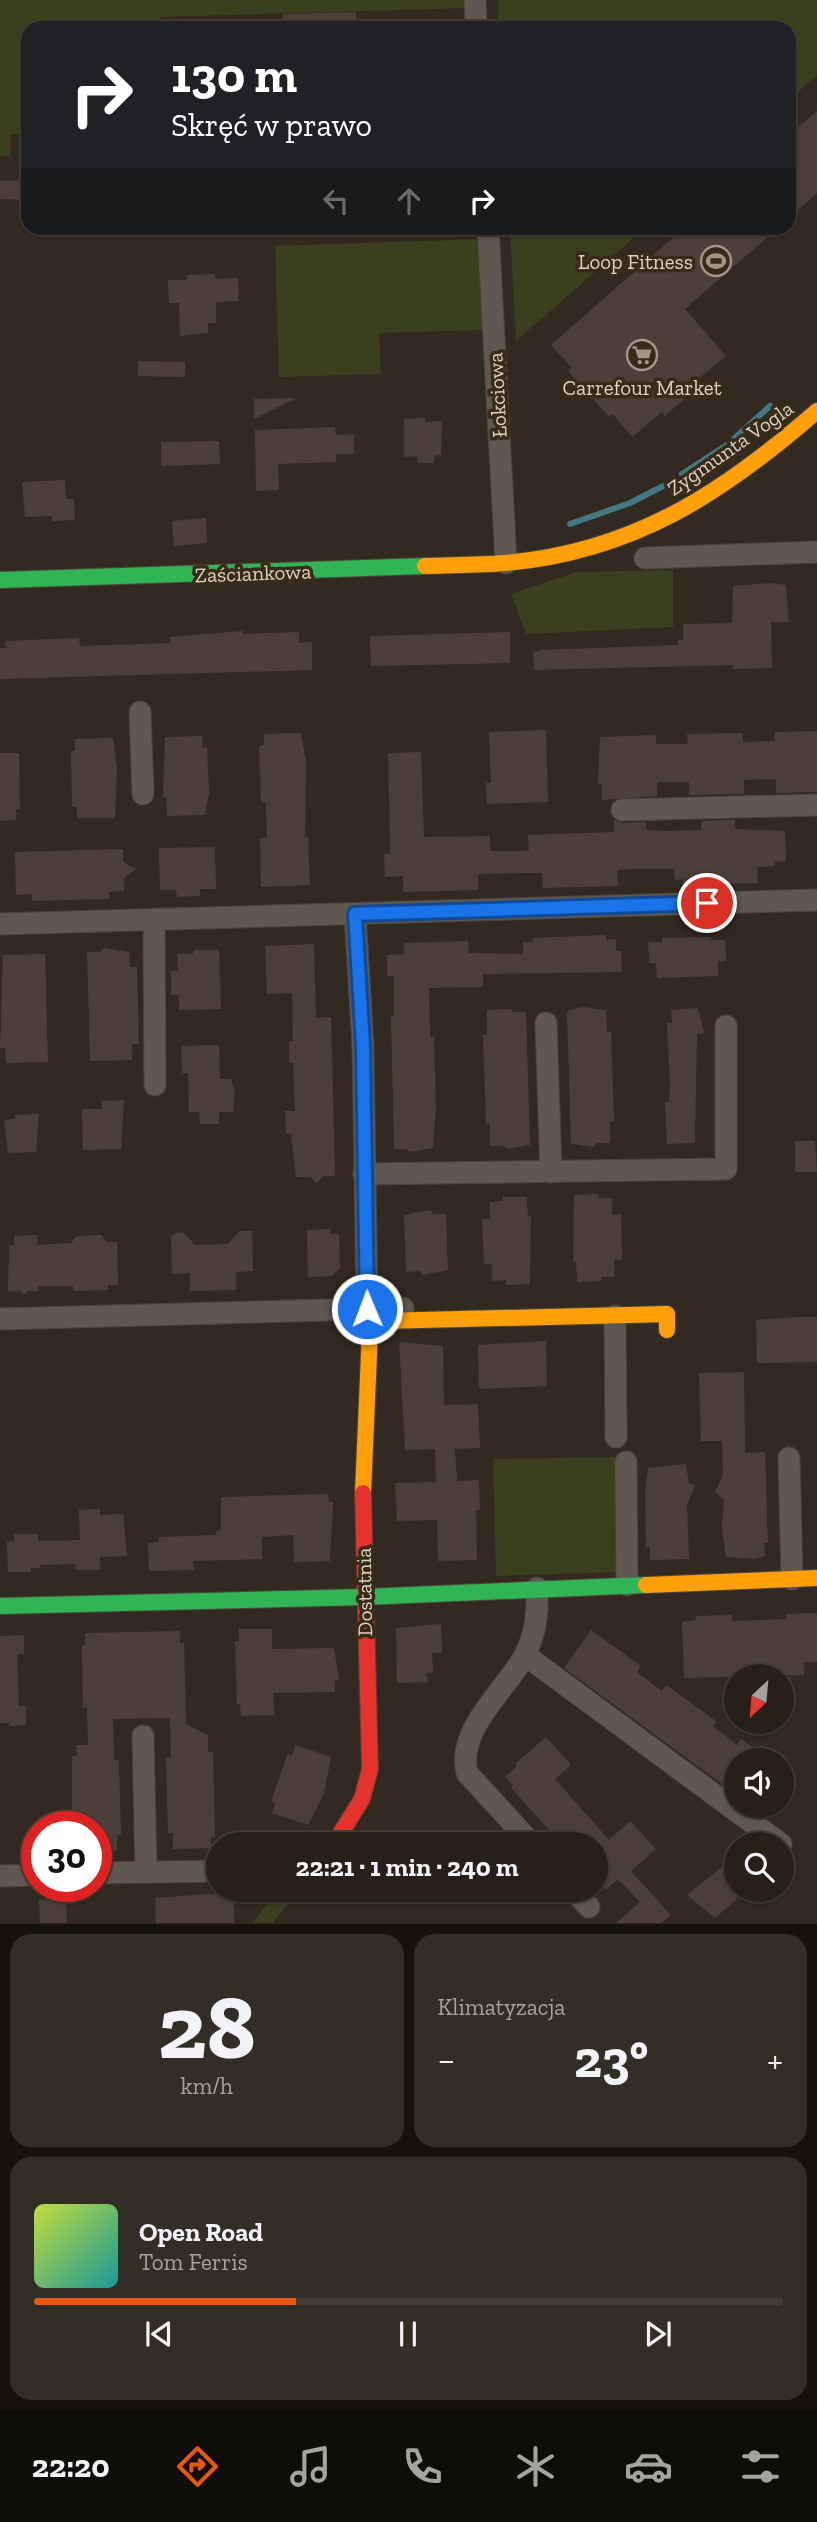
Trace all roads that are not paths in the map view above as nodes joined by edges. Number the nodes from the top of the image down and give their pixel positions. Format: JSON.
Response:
{"nodes":[{"id":1,"x":475,"y":0,"type":"edge"},
{"id":2,"x":476,"y":21,"type":"edge"},
{"id":3,"x":488,"y":235,"type":"edge"},
{"id":4,"x":817,"y":411,"type":"edge"},
{"id":5,"x":817,"y":552,"type":"edge"},
{"id":6,"x":645,"y":558,"type":"dead end"},
{"id":7,"x":506,"y":563,"type":"junction"},
{"id":8,"x":0,"y":580,"type":"edge"},
{"id":9,"x":140,"y":712,"type":"dead end"},
{"id":10,"x":143,"y":794,"type":"dead end"},
{"id":11,"x":817,"y":806,"type":"edge"},
{"id":12,"x":622,"y":810,"type":"dead end"},
{"id":13,"x":817,"y":901,"type":"edge"},
{"id":14,"x":355,"y":914,"type":"junction"},
{"id":15,"x":154,"y":919,"type":"junction"},
{"id":16,"x":0,"y":924,"type":"edge"},
{"id":17,"x":546,"y":1023,"type":"dead end"},
{"id":18,"x":726,"y":1026,"type":"dead end"},
{"id":19,"x":155,"y":1084,"type":"dead end"},
{"id":20,"x":551,"y":1172,"type":"junction"},
{"id":21,"x":364,"y":1174,"type":"junction"},
{"id":22,"x":636,"y":1301,"type":"dead end"},
{"id":23,"x":367,"y":1309,"type":"junction"},
{"id":24,"x":615,"y":1316,"type":"junction"},
{"id":25,"x":0,"y":1319,"type":"edge"},
{"id":26,"x":667,"y":1329,"type":"dead end"},
{"id":27,"x":617,"y":1437,"type":"dead end"},
{"id":28,"x":789,"y":1458,"type":"dead end"},
{"id":29,"x":626,"y":1462,"type":"dead end"},
{"id":30,"x":817,"y":1578,"type":"edge"},
{"id":31,"x":792,"y":1579,"type":"junction"},
{"id":32,"x":627,"y":1585,"type":"junction"},
{"id":33,"x":537,"y":1588,"type":"junction"},
{"id":34,"x":364,"y":1597,"type":"junction"},
{"id":35,"x":0,"y":1606,"type":"edge"},
{"id":36,"x":525,"y":1656,"type":"junction"},
{"id":37,"x":143,"y":1736,"type":"dead end"},
{"id":38,"x":341,"y":1832,"type":"edge"},
{"id":39,"x":521,"y":1832,"type":"edge"},
{"id":40,"x":765,"y":1832,"type":"edge"},
{"id":41,"x":206,"y":1871,"type":"edge"},
{"id":42,"x":146,"y":1872,"type":"junction"},
{"id":43,"x":112,"y":1873,"type":"edge"},
{"id":44,"x":21,"y":1875,"type":"edge"},
{"id":45,"x":0,"y":1876,"type":"edge"},
{"id":46,"x":584,"y":1902,"type":"edge"},
{"id":47,"x":589,"y":1907,"type":"dead end"}],
"edges":[{"from":1,"to":2,"type":"street"},
{"from":3,"to":7,"type":"street","name":"Łokciowa"},
{"from":4,"to":7,"type":"street","name":"Zygmunta Vogla"},
{"from":5,"to":6,"type":"street"},
{"from":7,"to":8,"type":"street","name":"Zaściankowa"},
{"from":9,"to":10,"type":"street"},
{"from":11,"to":12,"type":"street"},
{"from":13,"to":14,"type":"street"},
{"from":14,"to":15,"type":"street"},
{"from":14,"to":21,"type":"street"},
{"from":15,"to":16,"type":"street"},
{"from":15,"to":19,"type":"street"},
{"from":17,"to":20,"type":"street"},
{"from":18,"to":20,"type":"street"},
{"from":20,"to":21,"type":"street"},
{"from":21,"to":23,"type":"street"},
{"from":22,"to":23,"type":"street"},
{"from":23,"to":25,"type":"street"},
{"from":24,"to":26,"type":"street"},
{"from":24,"to":27,"type":"street"},
{"from":24,"to":34,"type":"street","name":"Dostatnia"},
{"from":28,"to":31,"type":"street"},
{"from":29,"to":32,"type":"street"},
{"from":30,"to":31,"type":"street"},
{"from":31,"to":32,"type":"street"},
{"from":32,"to":33,"type":"street"},
{"from":33,"to":34,"type":"street"},
{"from":33,"to":36,"type":"street"},
{"from":34,"to":35,"type":"street"},
{"from":34,"to":38,"type":"street","name":"Dostatnia"},
{"from":36,"to":39,"type":"street"},
{"from":36,"to":40,"type":"street"},
{"from":37,"to":42,"type":"street"},
{"from":41,"to":42,"type":"street"},
{"from":42,"to":43,"type":"street"},
{"from":44,"to":45,"type":"street"},
{"from":46,"to":47,"type":"street"}]}
